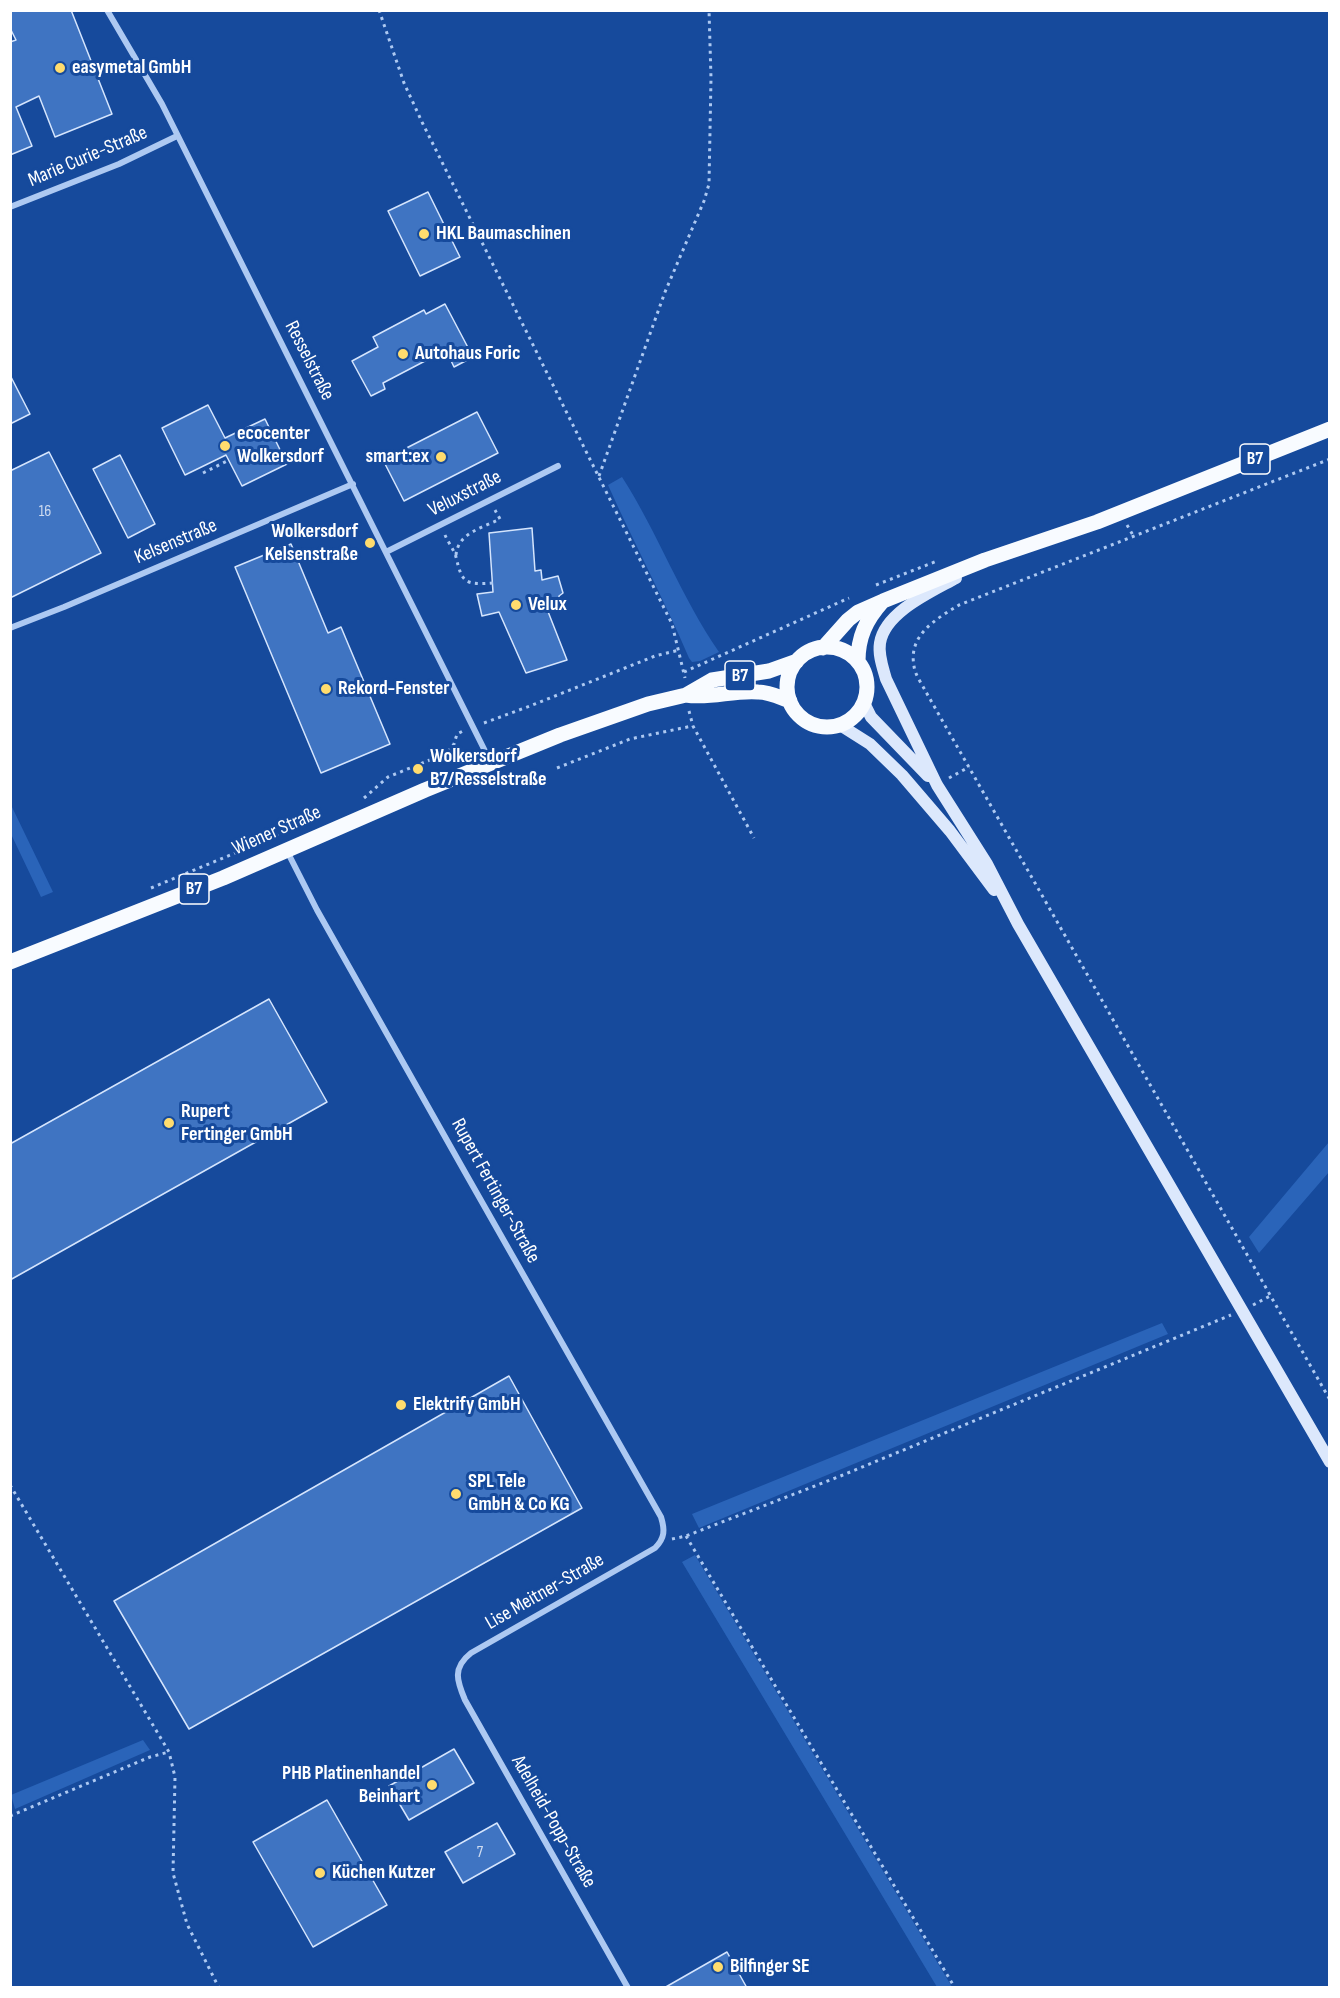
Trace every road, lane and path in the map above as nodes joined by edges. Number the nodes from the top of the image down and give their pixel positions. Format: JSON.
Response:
{"nodes":[{"id":1,"x":107,"y":10,"type":"edge"},
{"id":2,"x":379,"y":10,"type":"edge"},
{"id":3,"x":710,"y":10,"type":"edge"},
{"id":4,"x":177,"y":136,"type":"junction"},
{"id":5,"x":10,"y":207,"type":"edge"},
{"id":6,"x":1329,"y":429,"type":"edge"},
{"id":7,"x":1329,"y":459,"type":"edge"},
{"id":8,"x":229,"y":460,"type":"dead end"},
{"id":9,"x":558,"y":466,"type":"dead end"},
{"id":10,"x":203,"y":473,"type":"dead end"},
{"id":11,"x":599,"y":476,"type":"junction"},
{"id":12,"x":353,"y":484,"type":"junction"},
{"id":13,"x":490,"y":500,"type":"junction"},
{"id":14,"x":440,"y":525,"type":"junction"},
{"id":15,"x":386,"y":552,"type":"junction"},
{"id":16,"x":456,"y":557,"type":"junction"},
{"id":17,"x":985,"y":560,"type":"junction"},
{"id":18,"x":493,"y":583,"type":"dead end"},
{"id":19,"x":883,"y":600,"type":"junction"},
{"id":20,"x":10,"y":628,"type":"edge"},
{"id":21,"x":823,"y":648,"type":"junction"},
{"id":22,"x":679,"y":650,"type":"junction"},
{"id":23,"x":858,"y":661,"type":"junction"},
{"id":24,"x":797,"y":662,"type":"junction"},
{"id":25,"x":686,"y":695,"type":"junction"},
{"id":26,"x":790,"y":701,"type":"junction"},
{"id":27,"x":864,"y":703,"type":"junction"},
{"id":28,"x":840,"y":725,"type":"junction"},
{"id":29,"x":474,"y":726,"type":"junction"},
{"id":30,"x":693,"y":726,"type":"junction"},
{"id":31,"x":491,"y":763,"type":"junction"},
{"id":32,"x":969,"y":767,"type":"junction"},
{"id":33,"x":557,"y":768,"type":"dead end"},
{"id":34,"x":937,"y":785,"type":"junction"},
{"id":35,"x":360,"y":800,"type":"dead end"},
{"id":36,"x":310,"y":821,"type":"dead end"},
{"id":37,"x":754,"y":838,"type":"dead end"},
{"id":38,"x":286,"y":850,"type":"junction"},
{"id":39,"x":147,"y":889,"type":"dead end"},
{"id":40,"x":1018,"y":924,"type":"junction"},
{"id":41,"x":10,"y":962,"type":"edge"},
{"id":42,"x":1242,"y":1311,"type":"junction"},
{"id":43,"x":1329,"y":1400,"type":"edge"},
{"id":44,"x":1329,"y":1462,"type":"edge"},
{"id":45,"x":10,"y":1485,"type":"edge"},
{"id":46,"x":686,"y":1536,"type":"junction"},
{"id":47,"x":664,"y":1537,"type":"junction"},
{"id":48,"x":458,"y":1671,"type":"joint"},
{"id":49,"x":169,"y":1752,"type":"junction"},
{"id":50,"x":10,"y":1816,"type":"edge"},
{"id":51,"x":219,"y":1988,"type":"edge"},
{"id":52,"x":628,"y":1988,"type":"edge"},
{"id":53,"x":955,"y":1988,"type":"edge"}],
"edges":[{"from":1,"to":4,"type":"street","name":"Resselstraße"},
{"from":2,"to":11,"type":"path"},
{"from":3,"to":11,"type":"path"},
{"from":4,"to":5,"type":"street","name":"Marie Curie-Straße"},
{"from":4,"to":12,"type":"street","name":"Resselstraße"},
{"from":6,"to":17,"type":"main road","number":"B7"},
{"from":7,"to":32,"type":"path"},
{"from":8,"to":10,"type":"path"},
{"from":9,"to":13,"type":"street","name":"Veluxstraße"},
{"from":11,"to":22,"type":"path"},
{"from":12,"to":15,"type":"street","name":"Resselstraße"},
{"from":12,"to":20,"type":"street","name":"Kelsenstraße"},
{"from":13,"to":14,"type":"street","name":"Veluxstraße"},
{"from":13,"to":16,"type":"path"},
{"from":14,"to":15,"type":"street","name":"Veluxstraße"},
{"from":14,"to":16,"type":"path"},
{"from":15,"to":29,"type":"street","name":"Resselstraße"},
{"from":16,"to":18,"type":"path"},
{"from":17,"to":19,"type":"main road","number":"B7"},
{"from":17,"to":34,"type":"main road"},
{"from":19,"to":21,"type":"main road","number":"B7"},
{"from":19,"to":23,"type":"main road"},
{"from":21,"to":23,"type":"main road"},
{"from":21,"to":24,"type":"main road","number":"B7"},
{"from":22,"to":25,"type":"path"},
{"from":22,"to":29,"type":"path"},
{"from":23,"to":27,"type":"main road"},
{"from":24,"to":25,"type":"main road","number":"B7"},
{"from":24,"to":26,"type":"main road"},
{"from":25,"to":26,"type":"main road","number":"B7"},
{"from":25,"to":30,"type":"path"},
{"from":25,"to":31,"type":"main road","name":"Wiener Straße","number":"B7"},
{"from":26,"to":28,"type":"main road"},
{"from":27,"to":28,"type":"main road"},
{"from":27,"to":34,"type":"main road"},
{"from":28,"to":40,"type":"main road"},
{"from":29,"to":31,"type":"street","name":"Resselstraße"},
{"from":29,"to":35,"type":"path"},
{"from":30,"to":33,"type":"path"},
{"from":30,"to":37,"type":"path"},
{"from":31,"to":38,"type":"main road","name":"Wiener Straße","number":"B7"},
{"from":32,"to":34,"type":"path"},
{"from":32,"to":43,"type":"path"},
{"from":34,"to":40,"type":"main road"},
{"from":36,"to":39,"type":"path"},
{"from":38,"to":41,"type":"main road","name":"Wiener Straße","number":"B7"},
{"from":38,"to":47,"type":"street","name":"Rupert Fertinger-Straße"},
{"from":40,"to":42,"type":"main road"},
{"from":42,"to":44,"type":"main road"},
{"from":42,"to":46,"type":"path"},
{"from":45,"to":49,"type":"path"},
{"from":46,"to":47,"type":"path"},
{"from":46,"to":53,"type":"path"},
{"from":47,"to":48,"type":"street","name":"Lise Meitner-Straße"},
{"from":48,"to":52,"type":"street","name":"Adelheid-Popp-Straße"},
{"from":49,"to":50,"type":"path"},
{"from":49,"to":51,"type":"path"}]}
